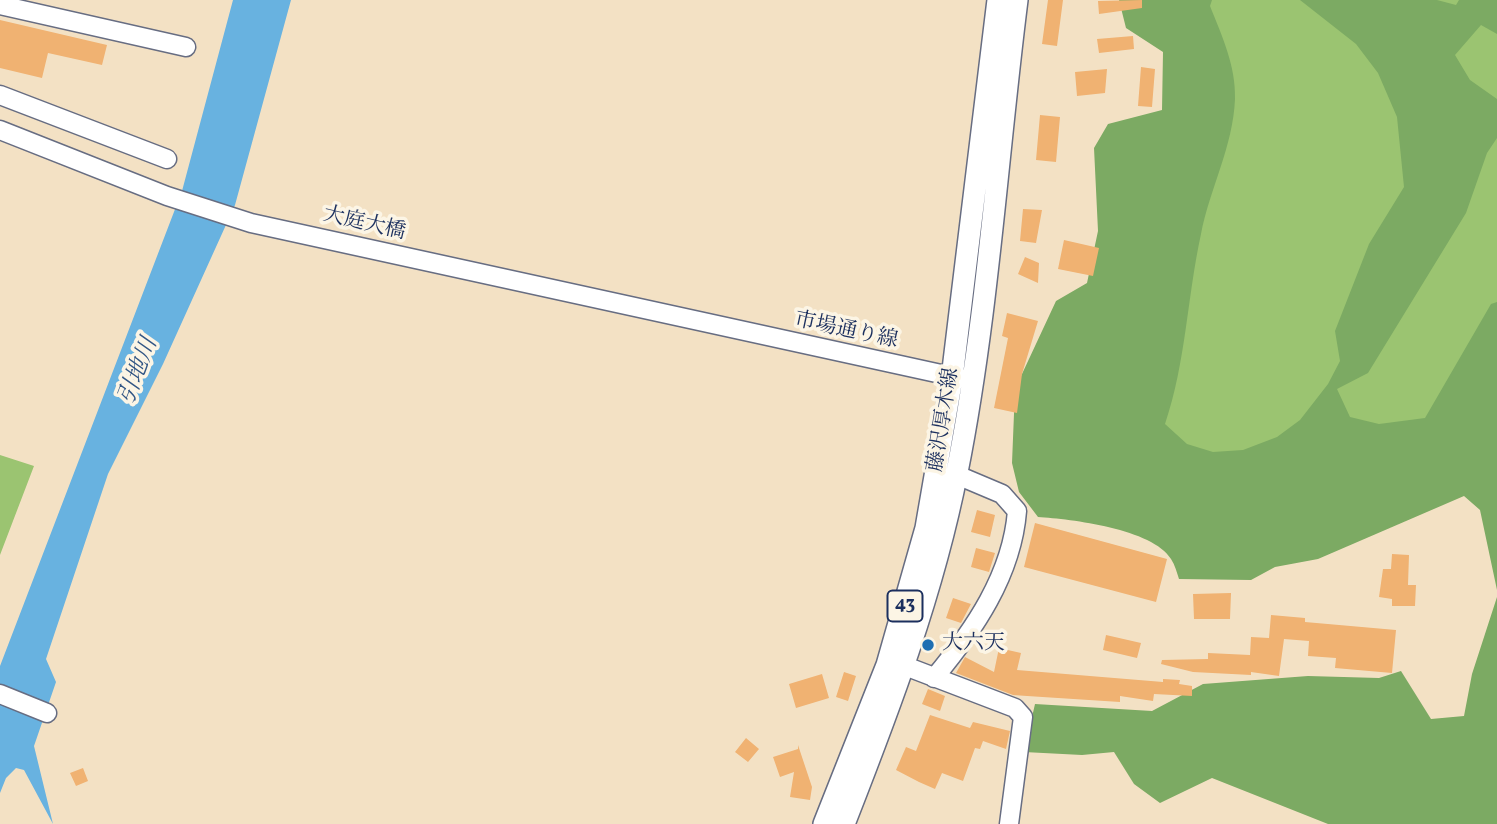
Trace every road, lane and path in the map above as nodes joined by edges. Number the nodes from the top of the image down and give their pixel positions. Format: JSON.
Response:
{"nodes":[{"id":1,"x":998,"y":0,"type":"edge"},
{"id":2,"x":1017,"y":0,"type":"edge"},
{"id":3,"x":0,"y":5,"type":"edge"},
{"id":4,"x":186,"y":47,"type":"dead end"},
{"id":5,"x":0,"y":95,"type":"edge"},
{"id":6,"x":0,"y":130,"type":"edge"},
{"id":7,"x":167,"y":159,"type":"dead end"},
{"id":8,"x":729,"y":330,"type":"joint"},
{"id":9,"x":953,"y":378,"type":"junction"},
{"id":10,"x":974,"y":380,"type":"junction"},
{"id":11,"x":957,"y":475,"type":"junction"},
{"id":12,"x":897,"y":663,"type":"junction"},
{"id":13,"x":934,"y":678,"type":"junction"},
{"id":14,"x":0,"y":694,"type":"edge"},
{"id":15,"x":47,"y":713,"type":"dead end"},
{"id":16,"x":824,"y":824,"type":"edge"},
{"id":17,"x":844,"y":824,"type":"edge"},
{"id":18,"x":1009,"y":824,"type":"edge"}],
"edges":[{"from":1,"to":9,"type":"main road","name":"藤沢厚木線","number":"43"},
{"from":2,"to":10,"type":"main road","name":"藤沢厚木線","number":"43"},
{"from":3,"to":4,"type":"street"},
{"from":5,"to":7,"type":"street"},
{"from":6,"to":8,"type":"street","name":"大庭大橋"},
{"from":8,"to":9,"type":"street","name":"市場通り線"},
{"from":9,"to":10,"type":"street","name":"市場通り線"},
{"from":9,"to":12,"type":"main road","name":"藤沢厚木線","number":"43"},
{"from":10,"to":11,"type":"main road","name":"藤沢厚木線","number":"43"},
{"from":11,"to":12,"type":"main road","name":"藤沢厚木線","number":"43"},
{"from":11,"to":13,"type":"street"},
{"from":12,"to":13,"type":"street"},
{"from":12,"to":16,"type":"main road","name":"藤沢厚木線","number":"43"},
{"from":12,"to":17,"type":"main road","name":"藤沢厚木線","number":"43"},
{"from":13,"to":18,"type":"street"},
{"from":14,"to":15,"type":"street"}]}
